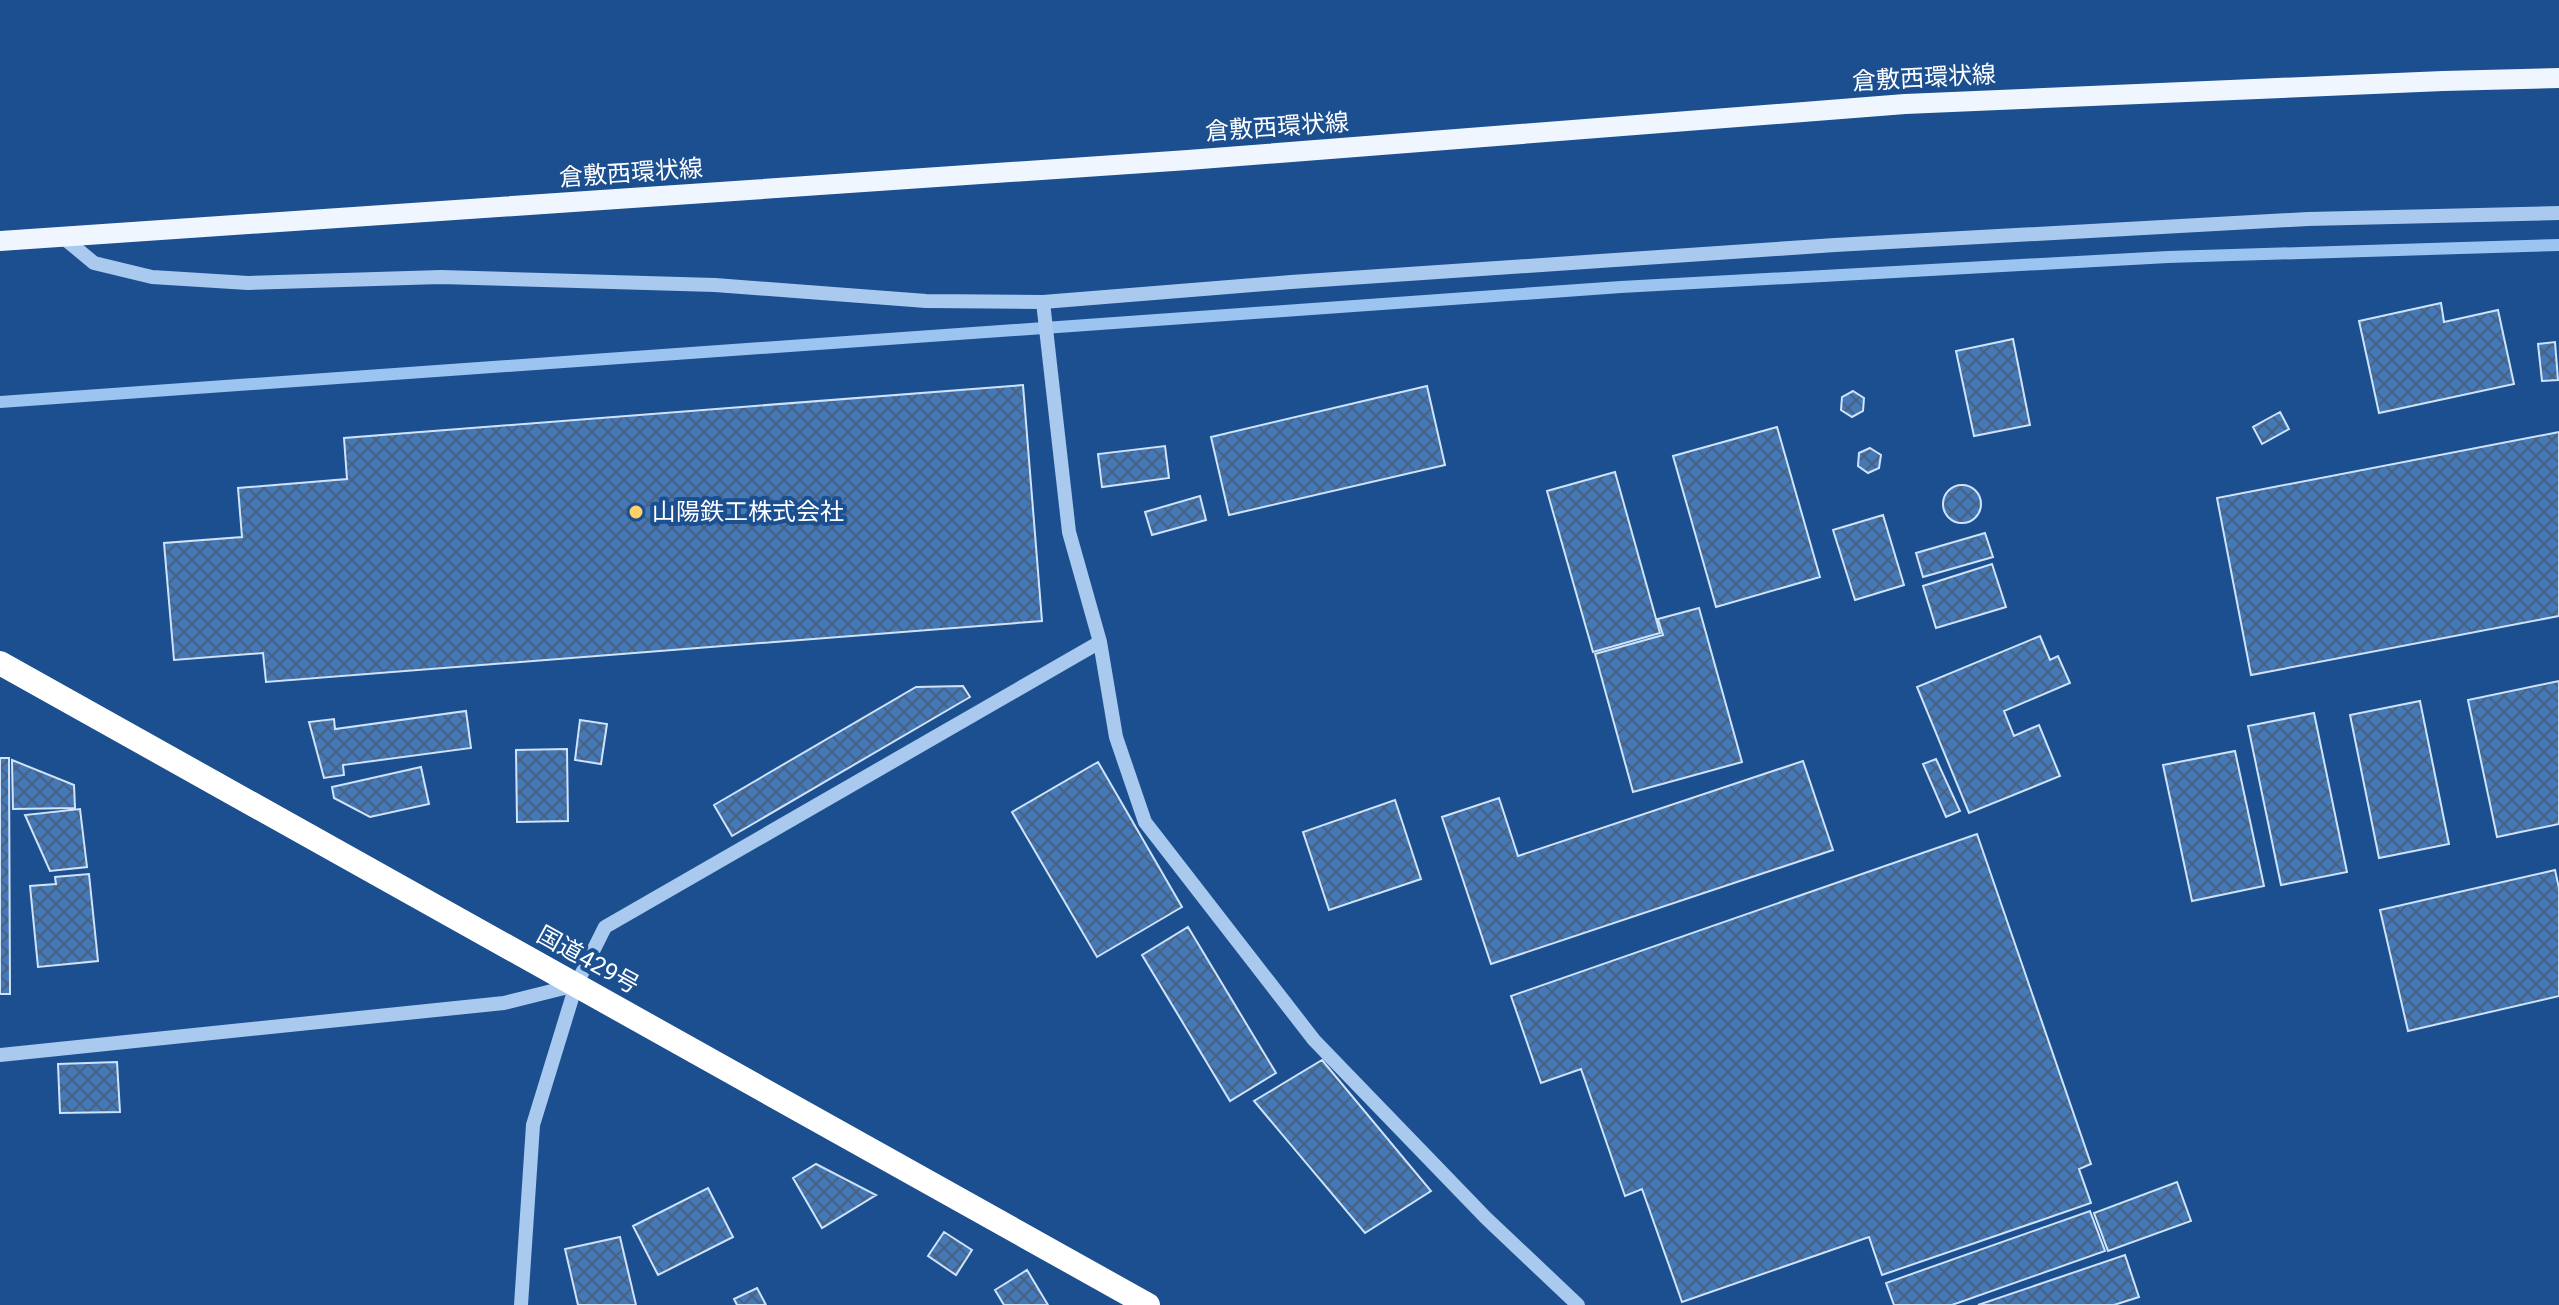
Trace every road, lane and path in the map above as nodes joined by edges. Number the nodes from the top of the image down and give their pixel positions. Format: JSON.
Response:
{"nodes":[{"id":1,"x":2559,"y":78,"type":"edge"},
{"id":2,"x":2559,"y":213,"type":"edge"},
{"id":3,"x":65,"y":239,"type":"junction"},
{"id":4,"x":0,"y":241,"type":"edge"},
{"id":5,"x":1043,"y":302,"type":"junction"},
{"id":6,"x":1100,"y":642,"type":"junction"},
{"id":7,"x":0,"y":663,"type":"edge"},
{"id":8,"x":576,"y":985,"type":"junction"},
{"id":9,"x":0,"y":1055,"type":"edge"},
{"id":10,"x":521,"y":1305,"type":"edge"},
{"id":11,"x":1148,"y":1305,"type":"edge"},
{"id":12,"x":1578,"y":1305,"type":"edge"}],
"edges":[{"from":1,"to":3,"type":"main road","name":"倉敷西環状線"},
{"from":2,"to":5,"type":"street"},
{"from":3,"to":4,"type":"main road","name":"倉敷西環状線"},
{"from":3,"to":5,"type":"street"},
{"from":5,"to":6,"type":"street"},
{"from":6,"to":8,"type":"street"},
{"from":6,"to":12,"type":"street"},
{"from":7,"to":8,"type":"highway","name":"国道429号"},
{"from":8,"to":9,"type":"street"},
{"from":8,"to":10,"type":"street"},
{"from":8,"to":11,"type":"highway","name":"国道429号"}]}
